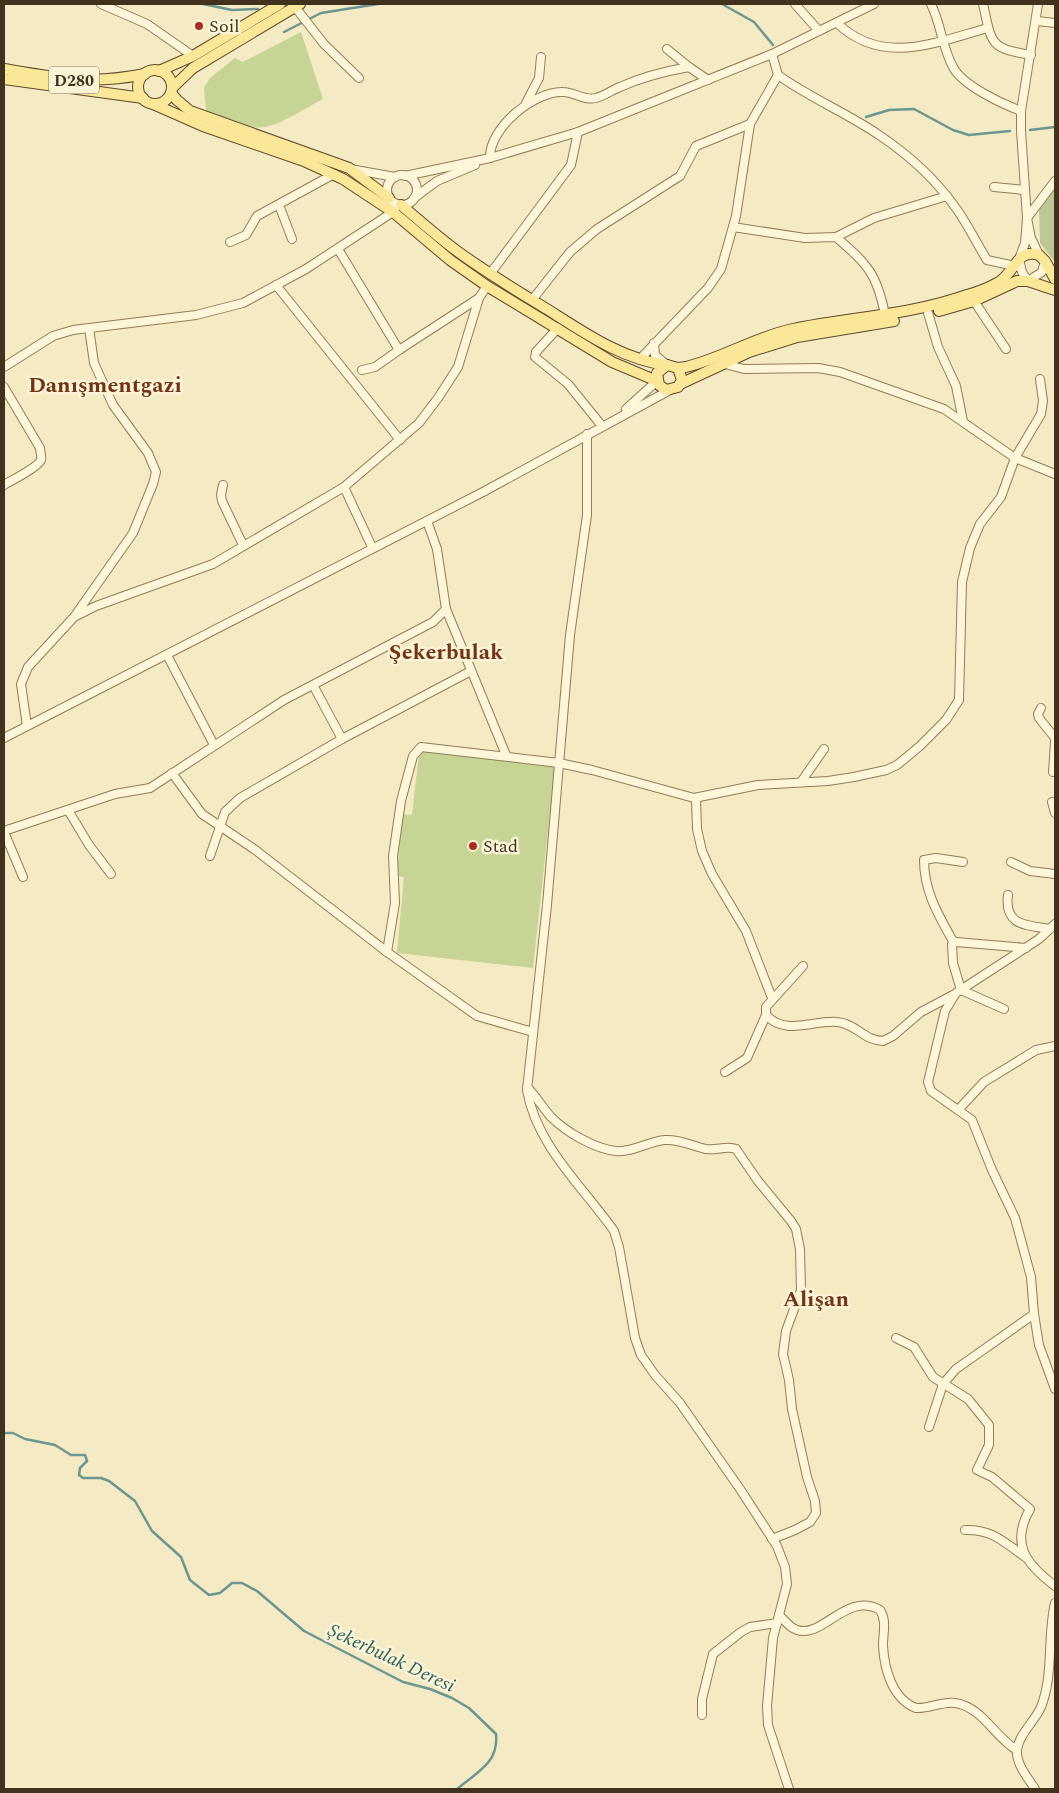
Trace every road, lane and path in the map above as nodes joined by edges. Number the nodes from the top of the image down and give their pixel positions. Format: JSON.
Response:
{"nodes":[{"id":1,"x":101,"y":4,"type":"edge"},
{"id":2,"x":280,"y":4,"type":"edge"},
{"id":3,"x":795,"y":4,"type":"edge"},
{"id":4,"x":874,"y":4,"type":"edge"},
{"id":5,"x":931,"y":4,"type":"edge"},
{"id":6,"x":983,"y":4,"type":"edge"},
{"id":7,"x":1038,"y":4,"type":"edge"},
{"id":8,"x":298,"y":6,"type":"edge"},
{"id":9,"x":268,"y":7,"type":"edge"},
{"id":10,"x":1037,"y":21,"type":"junction"},
{"id":11,"x":1055,"y":23,"type":"edge"},
{"id":12,"x":837,"y":24,"type":"junction"},
{"id":13,"x":988,"y":28,"type":"junction"},
{"id":14,"x":819,"y":31,"type":"junction"},
{"id":15,"x":943,"y":40,"type":"junction"},
{"id":16,"x":667,"y":49,"type":"dead end"},
{"id":17,"x":772,"y":54,"type":"junction"},
{"id":18,"x":1031,"y":55,"type":"junction"},
{"id":19,"x":193,"y":56,"type":"junction"},
{"id":20,"x":541,"y":57,"type":"dead end"},
{"id":21,"x":690,"y":67,"type":"junction"},
{"id":22,"x":4,"y":69,"type":"edge"},
{"id":23,"x":159,"y":71,"type":"junction"},
{"id":24,"x":145,"y":74,"type":"junction"},
{"id":25,"x":778,"y":75,"type":"junction"},
{"id":26,"x":359,"y":78,"type":"dead end"},
{"id":27,"x":4,"y":79,"type":"edge"},
{"id":28,"x":708,"y":80,"type":"junction"},
{"id":29,"x":172,"y":90,"type":"junction"},
{"id":30,"x":143,"y":98,"type":"junction"},
{"id":31,"x":526,"y":103,"type":"junction"},
{"id":32,"x":152,"y":104,"type":"junction"},
{"id":33,"x":1021,"y":111,"type":"junction"},
{"id":34,"x":750,"y":124,"type":"junction"},
{"id":35,"x":578,"y":132,"type":"junction"},
{"id":36,"x":490,"y":158,"type":"junction"},
{"id":37,"x":349,"y":168,"type":"junction"},
{"id":38,"x":334,"y":174,"type":"junction"},
{"id":39,"x":405,"y":176,"type":"junction"},
{"id":40,"x":395,"y":177,"type":"junction"},
{"id":41,"x":1055,"y":180,"type":"edge"},
{"id":42,"x":994,"y":188,"type":"dead end"},
{"id":43,"x":1025,"y":190,"type":"junction"},
{"id":44,"x":946,"y":196,"type":"junction"},
{"id":45,"x":414,"y":198,"type":"junction"},
{"id":46,"x":279,"y":205,"type":"junction"},
{"id":47,"x":395,"y":205,"type":"junction"},
{"id":48,"x":1027,"y":218,"type":"junction"},
{"id":49,"x":733,"y":227,"type":"junction"},
{"id":50,"x":836,"y":237,"type":"junction"},
{"id":51,"x":292,"y":239,"type":"dead end"},
{"id":52,"x":230,"y":242,"type":"dead end"},
{"id":53,"x":338,"y":249,"type":"junction"},
{"id":54,"x":1042,"y":258,"type":"junction"},
{"id":55,"x":1017,"y":264,"type":"junction"},
{"id":56,"x":490,"y":274,"type":"junction"},
{"id":57,"x":1055,"y":279,"type":"edge"},
{"id":58,"x":1028,"y":281,"type":"junction"},
{"id":59,"x":276,"y":285,"type":"junction"},
{"id":60,"x":487,"y":286,"type":"junction"},
{"id":61,"x":1055,"y":290,"type":"edge"},
{"id":62,"x":479,"y":298,"type":"junction"},
{"id":63,"x":532,"y":300,"type":"junction"},
{"id":64,"x":974,"y":301,"type":"junction"},
{"id":65,"x":928,"y":313,"type":"junction"},
{"id":66,"x":885,"y":315,"type":"junction"},
{"id":67,"x":89,"y":328,"type":"junction"},
{"id":68,"x":558,"y":328,"type":"junction"},
{"id":69,"x":654,"y":343,"type":"junction"},
{"id":70,"x":1006,"y":349,"type":"dead end"},
{"id":71,"x":398,"y":350,"type":"junction"},
{"id":72,"x":640,"y":359,"type":"junction"},
{"id":73,"x":725,"y":364,"type":"junction"},
{"id":74,"x":667,"y":365,"type":"junction"},
{"id":75,"x":4,"y":367,"type":"edge"},
{"id":76,"x":678,"y":368,"type":"junction"},
{"id":77,"x":362,"y":370,"type":"dead end"},
{"id":78,"x":1040,"y":379,"type":"dead end"},
{"id":79,"x":657,"y":381,"type":"junction"},
{"id":80,"x":680,"y":384,"type":"junction"},
{"id":81,"x":4,"y":387,"type":"edge"},
{"id":82,"x":670,"y":390,"type":"junction"},
{"id":83,"x":611,"y":421,"type":"junction"},
{"id":84,"x":964,"y":421,"type":"junction"},
{"id":85,"x":602,"y":426,"type":"junction"},
{"id":86,"x":587,"y":434,"type":"junction"},
{"id":87,"x":400,"y":440,"type":"junction"},
{"id":88,"x":1015,"y":458,"type":"junction"},
{"id":89,"x":1055,"y":474,"type":"edge"},
{"id":90,"x":4,"y":485,"type":"edge"},
{"id":91,"x":223,"y":485,"type":"dead end"},
{"id":92,"x":344,"y":488,"type":"junction"},
{"id":93,"x":427,"y":521,"type":"junction"},
{"id":94,"x":243,"y":545,"type":"junction"},
{"id":95,"x":372,"y":547,"type":"junction"},
{"id":96,"x":446,"y":609,"type":"junction"},
{"id":97,"x":74,"y":617,"type":"junction"},
{"id":98,"x":167,"y":655,"type":"junction"},
{"id":99,"x":471,"y":671,"type":"junction"},
{"id":100,"x":313,"y":685,"type":"junction"},
{"id":101,"x":1042,"y":708,"type":"dead end"},
{"id":102,"x":28,"y":726,"type":"junction"},
{"id":103,"x":4,"y":738,"type":"edge"},
{"id":104,"x":1055,"y":738,"type":"edge"},
{"id":105,"x":342,"y":739,"type":"junction"},
{"id":106,"x":1055,"y":742,"type":"edge"},
{"id":107,"x":214,"y":745,"type":"junction"},
{"id":108,"x":824,"y":749,"type":"dead end"},
{"id":109,"x":506,"y":755,"type":"junction"},
{"id":110,"x":560,"y":763,"type":"junction"},
{"id":111,"x":172,"y":772,"type":"junction"},
{"id":112,"x":1053,"y":772,"type":"dead end"},
{"id":113,"x":801,"y":782,"type":"junction"},
{"id":114,"x":696,"y":798,"type":"junction"},
{"id":115,"x":1052,"y":802,"type":"dead end"},
{"id":116,"x":68,"y":810,"type":"junction"},
{"id":117,"x":1055,"y":814,"type":"edge"},
{"id":118,"x":218,"y":825,"type":"junction"},
{"id":119,"x":4,"y":831,"type":"edge"},
{"id":120,"x":210,"y":856,"type":"dead end"},
{"id":121,"x":963,"y":862,"type":"dead end"},
{"id":122,"x":1011,"y":862,"type":"dead end"},
{"id":123,"x":111,"y":874,"type":"dead end"},
{"id":124,"x":1055,"y":874,"type":"edge"},
{"id":125,"x":24,"y":877,"type":"dead end"},
{"id":126,"x":1008,"y":895,"type":"dead end"},
{"id":127,"x":1053,"y":927,"type":"edge"},
{"id":128,"x":954,"y":943,"type":"junction"},
{"id":129,"x":1026,"y":948,"type":"junction"},
{"id":130,"x":387,"y":952,"type":"junction"},
{"id":131,"x":803,"y":966,"type":"dead end"},
{"id":132,"x":959,"y":992,"type":"junction"},
{"id":133,"x":772,"y":998,"type":"junction"},
{"id":134,"x":1004,"y":1009,"type":"dead end"},
{"id":135,"x":766,"y":1015,"type":"junction"},
{"id":136,"x":533,"y":1032,"type":"junction"},
{"id":137,"x":1055,"y":1046,"type":"edge"},
{"id":138,"x":725,"y":1072,"type":"dead end"},
{"id":139,"x":527,"y":1087,"type":"junction"},
{"id":140,"x":959,"y":1109,"type":"junction"},
{"id":141,"x":1034,"y":1314,"type":"junction"},
{"id":142,"x":896,"y":1338,"type":"dead end"},
{"id":143,"x":943,"y":1384,"type":"junction"},
{"id":144,"x":1055,"y":1388,"type":"edge"},
{"id":145,"x":929,"y":1427,"type":"dead end"},
{"id":146,"x":965,"y":1530,"type":"dead end"},
{"id":147,"x":772,"y":1539,"type":"junction"},
{"id":148,"x":1026,"y":1558,"type":"junction"},
{"id":149,"x":1055,"y":1586,"type":"edge"},
{"id":150,"x":1055,"y":1603,"type":"edge"},
{"id":151,"x":778,"y":1619,"type":"junction"},
{"id":152,"x":702,"y":1715,"type":"dead end"},
{"id":153,"x":1017,"y":1750,"type":"junction"},
{"id":154,"x":789,"y":1789,"type":"edge"},
{"id":155,"x":1034,"y":1789,"type":"edge"}],
"edges":[{"from":1,"to":19,"type":"street"},
{"from":2,"to":9,"type":"main road","number":"D280"},
{"from":3,"to":14,"type":"street"},
{"from":4,"to":12,"type":"street"},
{"from":5,"to":15,"type":"street"},
{"from":6,"to":13,"type":"street"},
{"from":7,"to":10,"type":"street"},
{"from":8,"to":26,"type":"street"},
{"from":8,"to":29,"type":"main road"},
{"from":9,"to":19,"type":"main road","number":"D280"},
{"from":10,"to":11,"type":"street"},
{"from":10,"to":18,"type":"street"},
{"from":12,"to":14,"type":"street"},
{"from":12,"to":15,"type":"street"},
{"from":13,"to":15,"type":"street"},
{"from":13,"to":18,"type":"street"},
{"from":14,"to":17,"type":"street"},
{"from":15,"to":33,"type":"street"},
{"from":16,"to":21,"type":"street"},
{"from":17,"to":25,"type":"street"},
{"from":17,"to":28,"type":"street"},
{"from":18,"to":33,"type":"street"},
{"from":19,"to":23,"type":"main road","number":"D280"},
{"from":20,"to":31,"type":"street"},
{"from":21,"to":28,"type":"street"},
{"from":21,"to":31,"type":"street"},
{"from":22,"to":24,"type":"main road","number":"D280"},
{"from":23,"to":24,"type":"main road","number":"D280"},
{"from":23,"to":29,"type":"main road"},
{"from":24,"to":30,"type":"main road"},
{"from":25,"to":34,"type":"street"},
{"from":25,"to":44,"type":"street"},
{"from":27,"to":30,"type":"main road","number":"D280"},
{"from":28,"to":35,"type":"street"},
{"from":29,"to":32,"type":"main road"},
{"from":29,"to":37,"type":"main road"},
{"from":30,"to":32,"type":"main road","number":"D280"},
{"from":31,"to":36,"type":"street"},
{"from":32,"to":38,"type":"main road"},
{"from":33,"to":43,"type":"street"},
{"from":34,"to":49,"type":"street"},
{"from":34,"to":63,"type":"street"},
{"from":35,"to":36,"type":"street"},
{"from":35,"to":56,"type":"street"},
{"from":36,"to":39,"type":"street"},
{"from":36,"to":45,"type":"street"},
{"from":37,"to":40,"type":"street"},
{"from":37,"to":47,"type":"main road"},
{"from":38,"to":46,"type":"street"},
{"from":38,"to":47,"type":"main road"},
{"from":39,"to":40,"type":"street"},
{"from":39,"to":45,"type":"street"},
{"from":40,"to":47,"type":"street"},
{"from":41,"to":48,"type":"street"},
{"from":42,"to":43,"type":"street"},
{"from":43,"to":48,"type":"street"},
{"from":44,"to":50,"type":"street"},
{"from":44,"to":55,"type":"street"},
{"from":45,"to":47,"type":"street"},
{"from":46,"to":51,"type":"street"},
{"from":46,"to":52,"type":"street"},
{"from":47,"to":53,"type":"street"},
{"from":47,"to":56,"type":"main road"},
{"from":47,"to":60,"type":"main road"},
{"from":48,"to":54,"type":"street"},
{"from":48,"to":55,"type":"street"},
{"from":49,"to":50,"type":"street"},
{"from":49,"to":69,"type":"street"},
{"from":50,"to":66,"type":"street"},
{"from":53,"to":59,"type":"street"},
{"from":53,"to":71,"type":"street"},
{"from":54,"to":55,"type":"main road"},
{"from":54,"to":57,"type":"main road"},
{"from":54,"to":58,"type":"street"},
{"from":55,"to":58,"type":"street"},
{"from":55,"to":66,"type":"main road"},
{"from":56,"to":63,"type":"main road"},
{"from":58,"to":61,"type":"main road"},
{"from":58,"to":64,"type":"main road"},
{"from":59,"to":67,"type":"street"},
{"from":59,"to":87,"type":"street"},
{"from":60,"to":62,"type":"street"},
{"from":60,"to":68,"type":"main road"},
{"from":62,"to":71,"type":"street"},
{"from":62,"to":87,"type":"street"},
{"from":63,"to":72,"type":"main road"},
{"from":64,"to":65,"type":"main road"},
{"from":64,"to":70,"type":"street"},
{"from":65,"to":73,"type":"main road"},
{"from":65,"to":84,"type":"street"},
{"from":66,"to":76,"type":"main road"},
{"from":67,"to":75,"type":"street"},
{"from":67,"to":97,"type":"street"},
{"from":68,"to":79,"type":"main road"},
{"from":68,"to":85,"type":"street"},
{"from":69,"to":72,"type":"street"},
{"from":69,"to":74,"type":"street"},
{"from":71,"to":77,"type":"street"},
{"from":72,"to":74,"type":"main road"},
{"from":73,"to":80,"type":"main road"},
{"from":73,"to":84,"type":"street"},
{"from":74,"to":76,"type":"main road"},
{"from":74,"to":79,"type":"main road"},
{"from":76,"to":80,"type":"main road"},
{"from":78,"to":88,"type":"street"},
{"from":79,"to":82,"type":"main road"},
{"from":79,"to":83,"type":"street"},
{"from":80,"to":82,"type":"main road"},
{"from":81,"to":90,"type":"street"},
{"from":82,"to":83,"type":"street"},
{"from":83,"to":85,"type":"street"},
{"from":84,"to":88,"type":"street"},
{"from":85,"to":86,"type":"street"},
{"from":86,"to":93,"type":"street"},
{"from":86,"to":110,"type":"street"},
{"from":87,"to":92,"type":"street"},
{"from":88,"to":89,"type":"street"},
{"from":88,"to":113,"type":"street"},
{"from":91,"to":94,"type":"street"},
{"from":92,"to":94,"type":"street"},
{"from":92,"to":95,"type":"street"},
{"from":93,"to":95,"type":"street"},
{"from":93,"to":96,"type":"street"},
{"from":94,"to":97,"type":"street"},
{"from":95,"to":98,"type":"street"},
{"from":96,"to":99,"type":"street"},
{"from":96,"to":100,"type":"street"},
{"from":97,"to":102,"type":"street"},
{"from":98,"to":102,"type":"street"},
{"from":98,"to":107,"type":"street"},
{"from":99,"to":105,"type":"street"},
{"from":99,"to":109,"type":"street"},
{"from":100,"to":105,"type":"street"},
{"from":100,"to":107,"type":"street"},
{"from":101,"to":104,"type":"street"},
{"from":102,"to":103,"type":"street"},
{"from":105,"to":118,"type":"street"},
{"from":106,"to":112,"type":"street"},
{"from":107,"to":111,"type":"street"},
{"from":108,"to":113,"type":"street"},
{"from":109,"to":110,"type":"street"},
{"from":109,"to":130,"type":"street"},
{"from":110,"to":114,"type":"street"},
{"from":110,"to":136,"type":"street"},
{"from":111,"to":116,"type":"street"},
{"from":111,"to":118,"type":"street"},
{"from":113,"to":114,"type":"street"},
{"from":114,"to":133,"type":"street"},
{"from":115,"to":117,"type":"street"},
{"from":116,"to":119,"type":"street"},
{"from":116,"to":123,"type":"street"},
{"from":118,"to":120,"type":"street"},
{"from":118,"to":130,"type":"street"},
{"from":119,"to":125,"type":"street"},
{"from":121,"to":128,"type":"street"},
{"from":122,"to":124,"type":"street"},
{"from":126,"to":127,"type":"street"},
{"from":127,"to":129,"type":"street"},
{"from":128,"to":129,"type":"street"},
{"from":128,"to":132,"type":"street"},
{"from":129,"to":132,"type":"street"},
{"from":130,"to":136,"type":"street"},
{"from":131,"to":133,"type":"street"},
{"from":132,"to":134,"type":"street"},
{"from":132,"to":135,"type":"street"},
{"from":132,"to":140,"type":"street"},
{"from":133,"to":135,"type":"street"},
{"from":135,"to":138,"type":"street"},
{"from":136,"to":139,"type":"street"},
{"from":137,"to":140,"type":"street"},
{"from":139,"to":147,"type":"street"},
{"from":139,"to":147,"type":"street"},
{"from":140,"to":141,"type":"street"},
{"from":141,"to":143,"type":"street"},
{"from":141,"to":144,"type":"street"},
{"from":142,"to":143,"type":"street"},
{"from":143,"to":145,"type":"street"},
{"from":143,"to":148,"type":"street"},
{"from":146,"to":148,"type":"street"},
{"from":147,"to":151,"type":"street"},
{"from":148,"to":149,"type":"street"},
{"from":150,"to":153,"type":"street"},
{"from":151,"to":152,"type":"street"},
{"from":151,"to":153,"type":"street"},
{"from":151,"to":154,"type":"street"},
{"from":153,"to":155,"type":"street"}]}
